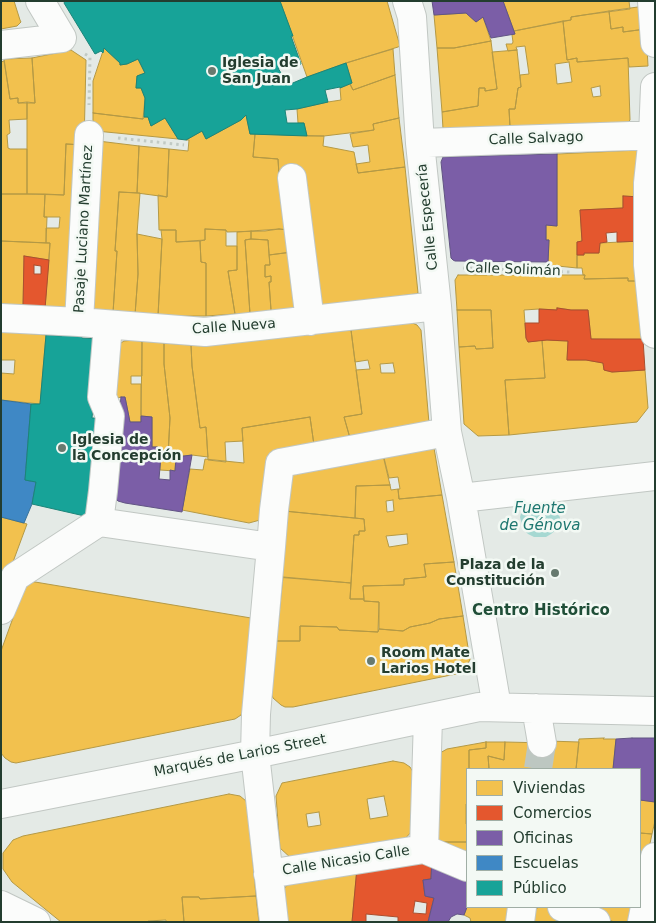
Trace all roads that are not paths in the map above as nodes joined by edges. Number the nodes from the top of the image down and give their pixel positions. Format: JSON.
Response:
{"nodes":[{"id":1,"x":40,"y":1,"type":"edge"},
{"id":2,"x":408,"y":1,"type":"edge"},
{"id":3,"x":652,"y":1,"type":"edge"},
{"id":4,"x":655,"y":43,"type":"edge"},
{"id":5,"x":1,"y":45,"type":"edge"},
{"id":6,"x":654,"y":98,"type":"edge"},
{"id":7,"x":89,"y":135,"type":"road end"},
{"id":8,"x":653,"y":136,"type":"junction"},
{"id":9,"x":420,"y":142,"type":"junction"},
{"id":10,"x":292,"y":178,"type":"dead end"},
{"id":11,"x":437,"y":306,"type":"junction"},
{"id":12,"x":1,"y":318,"type":"edge"},
{"id":13,"x":310,"y":321,"type":"junction"},
{"id":14,"x":79,"y":322,"type":"junction"},
{"id":15,"x":108,"y":325,"type":"junction"},
{"id":16,"x":655,"y":334,"type":"edge"},
{"id":17,"x":447,"y":432,"type":"junction"},
{"id":18,"x":655,"y":476,"type":"edge"},
{"id":19,"x":461,"y":498,"type":"junction"},
{"id":20,"x":99,"y":522,"type":"junction"},
{"id":21,"x":270,"y":547,"type":"junction"},
{"id":22,"x":1,"y":610,"type":"edge"},
{"id":23,"x":488,"y":707,"type":"junction"},
{"id":24,"x":536,"y":708,"type":"junction"},
{"id":25,"x":655,"y":711,"type":"edge"},
{"id":26,"x":428,"y":718,"type":"junction"},
{"id":27,"x":542,"y":743,"type":"tunnel mouth"},
{"id":28,"x":255,"y":754,"type":"junction"},
{"id":29,"x":1,"y":804,"type":"edge"},
{"id":30,"x":424,"y":849,"type":"junction"},
{"id":31,"x":655,"y":857,"type":"edge"},
{"id":32,"x":466,"y":867,"type":"edge"},
{"id":33,"x":268,"y":874,"type":"junction"},
{"id":34,"x":1,"y":905,"type":"edge"},
{"id":35,"x":522,"y":908,"type":"edge"},
{"id":36,"x":564,"y":908,"type":"edge"},
{"id":37,"x":36,"y":922,"type":"edge"},
{"id":38,"x":274,"y":922,"type":"edge"},
{"id":39,"x":520,"y":922,"type":"edge"},
{"id":40,"x":596,"y":922,"type":"edge"},
{"id":41,"x":642,"y":922,"type":"edge"}],
"edges":[{"from":1,"to":5,"type":"street"},
{"from":2,"to":9,"type":"street","name":"Calle Especería"},
{"from":3,"to":4,"type":"street"},
{"from":6,"to":8,"type":"street"},
{"from":7,"to":14,"type":"street","name":"Pasaje Luciano Martínez"},
{"from":8,"to":9,"type":"street","name":"Calle Salvago"},
{"from":8,"to":16,"type":"street"},
{"from":9,"to":11,"type":"street","name":"Calle Especería"},
{"from":10,"to":13,"type":"street"},
{"from":11,"to":13,"type":"street","name":"Calle Nueva"},
{"from":11,"to":17,"type":"street","name":"Calle Especería"},
{"from":12,"to":14,"type":"street","name":"Calle Nueva"},
{"from":13,"to":15,"type":"street","name":"Calle Nueva"},
{"from":14,"to":15,"type":"street","name":"Calle Nueva"},
{"from":15,"to":20,"type":"street"},
{"from":17,"to":19,"type":"street","name":"Calle Especería"},
{"from":17,"to":21,"type":"street"},
{"from":18,"to":19,"type":"street"},
{"from":19,"to":23,"type":"street","name":"Calle Especería"},
{"from":20,"to":21,"type":"street"},
{"from":20,"to":22,"type":"street"},
{"from":21,"to":28,"type":"street"},
{"from":23,"to":24,"type":"street","name":"Marqués de Larios Street"},
{"from":23,"to":26,"type":"street","name":"Marqués de Larios Street"},
{"from":24,"to":25,"type":"street","name":"Marqués de Larios Street"},
{"from":24,"to":27,"type":"street"},
{"from":26,"to":28,"type":"street","name":"Marqués de Larios Street"},
{"from":26,"to":30,"type":"street"},
{"from":28,"to":29,"type":"street","name":"Marqués de Larios Street"},
{"from":28,"to":33,"type":"street"},
{"from":30,"to":32,"type":"street"},
{"from":30,"to":33,"type":"street","name":"Calle Nicasio Calle"},
{"from":31,"to":41,"type":"street"},
{"from":33,"to":38,"type":"street"},
{"from":34,"to":37,"type":"street"},
{"from":35,"to":39,"type":"street"},
{"from":36,"to":40,"type":"street"}]}
